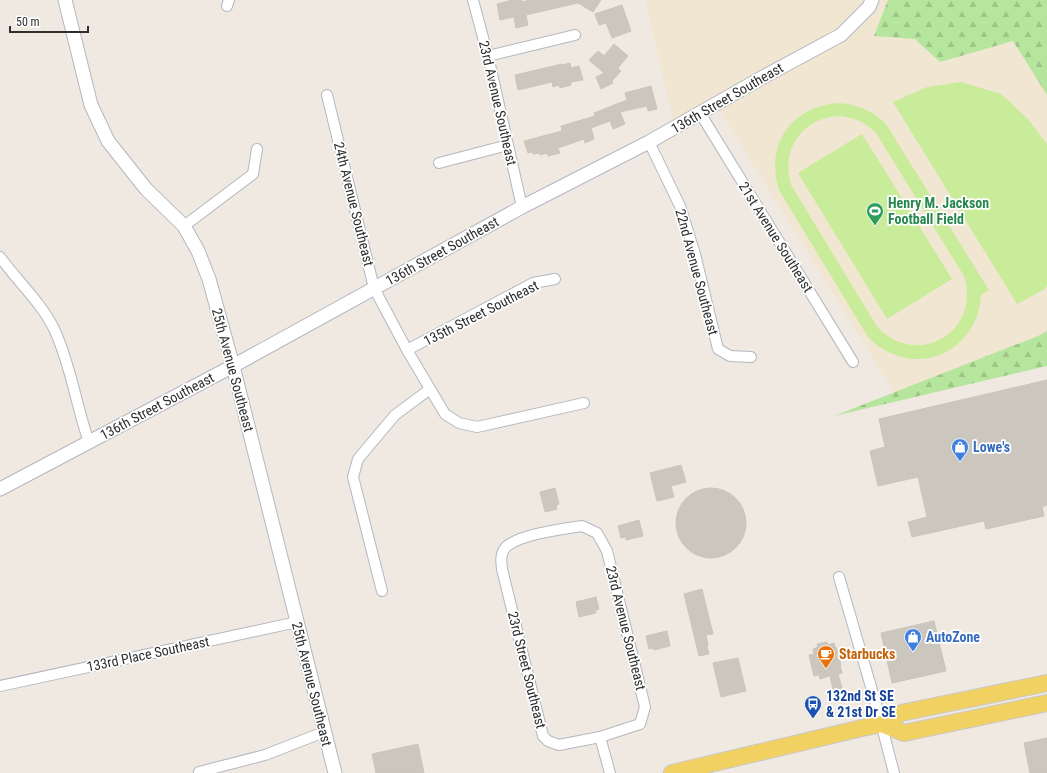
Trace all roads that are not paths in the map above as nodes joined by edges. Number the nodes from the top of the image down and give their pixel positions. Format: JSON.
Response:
{"nodes":[{"id":1,"x":65,"y":0,"type":"edge"},
{"id":2,"x":473,"y":0,"type":"edge"},
{"id":3,"x":872,"y":0,"type":"edge"},
{"id":4,"x":575,"y":35,"type":"dead end"},
{"id":5,"x":488,"y":56,"type":"junction"},
{"id":6,"x":327,"y":95,"type":"dead end"},
{"id":7,"x":700,"y":113,"type":"junction"},
{"id":8,"x":649,"y":142,"type":"junction"},
{"id":9,"x":508,"y":145,"type":"junction"},
{"id":10,"x":257,"y":149,"type":"dead end"},
{"id":11,"x":439,"y":163,"type":"dead end"},
{"id":12,"x":522,"y":207,"type":"junction"},
{"id":13,"x":184,"y":226,"type":"junction"},
{"id":14,"x":0,"y":257,"type":"edge"},
{"id":15,"x":555,"y":279,"type":"dead end"},
{"id":16,"x":374,"y":288,"type":"junction"},
{"id":17,"x":407,"y":350,"type":"junction"},
{"id":18,"x":751,"y":357,"type":"dead end"},
{"id":19,"x":853,"y":362,"type":"dead end"},
{"id":20,"x":233,"y":366,"type":"junction"},
{"id":21,"x":430,"y":389,"type":"junction"},
{"id":22,"x":584,"y":403,"type":"dead end"},
{"id":23,"x":89,"y":442,"type":"junction"},
{"id":24,"x":0,"y":488,"type":"edge"},
{"id":25,"x":506,"y":546,"type":"joint"},
{"id":26,"x":839,"y":577,"type":"dead end"},
{"id":27,"x":382,"y":592,"type":"dead end"},
{"id":28,"x":297,"y":622,"type":"junction"},
{"id":29,"x":1047,"y":683,"type":"edge"},
{"id":30,"x":0,"y":686,"type":"edge"},
{"id":31,"x":1047,"y":703,"type":"edge"},
{"id":32,"x":640,"y":724,"type":"joint"},
{"id":33,"x":882,"y":724,"type":"junction"},
{"id":34,"x":324,"y":732,"type":"junction"},
{"id":35,"x":600,"y":737,"type":"junction"},
{"id":36,"x":199,"y":772,"type":"edge"},
{"id":37,"x":334,"y":773,"type":"edge"},
{"id":38,"x":610,"y":773,"type":"edge"},
{"id":39,"x":672,"y":773,"type":"edge"},
{"id":40,"x":894,"y":773,"type":"edge"}],
"edges":[{"from":1,"to":13,"type":"street","name":"25th Avenue Southeast"},
{"from":2,"to":5,"type":"street","name":"23rd Avenue Southeast"},
{"from":3,"to":7,"type":"street","name":"136th Street Southeast"},
{"from":4,"to":5,"type":"street"},
{"from":5,"to":9,"type":"street","name":"23rd Avenue Southeast"},
{"from":6,"to":16,"type":"street","name":"24th Avenue Southeast"},
{"from":7,"to":8,"type":"street","name":"136th Street Southeast"},
{"from":7,"to":19,"type":"street","name":"21st Avenue Southeast"},
{"from":8,"to":12,"type":"street","name":"136th Street Southeast"},
{"from":8,"to":18,"type":"street","name":"22nd Avenue Southeast"},
{"from":9,"to":11,"type":"street"},
{"from":9,"to":12,"type":"street","name":"23rd Avenue Southeast"},
{"from":10,"to":13,"type":"street"},
{"from":12,"to":16,"type":"street","name":"136th Street Southeast"},
{"from":13,"to":20,"type":"street","name":"25th Avenue Southeast"},
{"from":14,"to":23,"type":"street"},
{"from":15,"to":17,"type":"street","name":"135th Street Southeast"},
{"from":16,"to":17,"type":"street","name":"24th Avenue Southeast"},
{"from":16,"to":20,"type":"street","name":"136th Street Southeast"},
{"from":17,"to":21,"type":"street","name":"24th Avenue Southeast"},
{"from":20,"to":23,"type":"street","name":"136th Street Southeast"},
{"from":20,"to":28,"type":"street","name":"25th Avenue Southeast"},
{"from":21,"to":22,"type":"street","name":"24th Avenue Southeast"},
{"from":21,"to":27,"type":"street"},
{"from":23,"to":24,"type":"street","name":"136th Street Southeast"},
{"from":25,"to":32,"type":"street","name":"23rd Avenue Southeast"},
{"from":25,"to":35,"type":"street","name":"23rd Street Southeast"},
{"from":26,"to":33,"type":"street"},
{"from":28,"to":30,"type":"street","name":"133rd Place Southeast"},
{"from":28,"to":34,"type":"street","name":"25th Avenue Southeast"},
{"from":29,"to":33,"type":"main road"},
{"from":31,"to":33,"type":"main road"},
{"from":32,"to":35,"type":"street","name":"23rd Street Southeast"},
{"from":33,"to":39,"type":"main road"},
{"from":33,"to":40,"type":"street"},
{"from":34,"to":36,"type":"street"},
{"from":34,"to":37,"type":"street","name":"25th Avenue Southeast"},
{"from":35,"to":38,"type":"street"}]}
